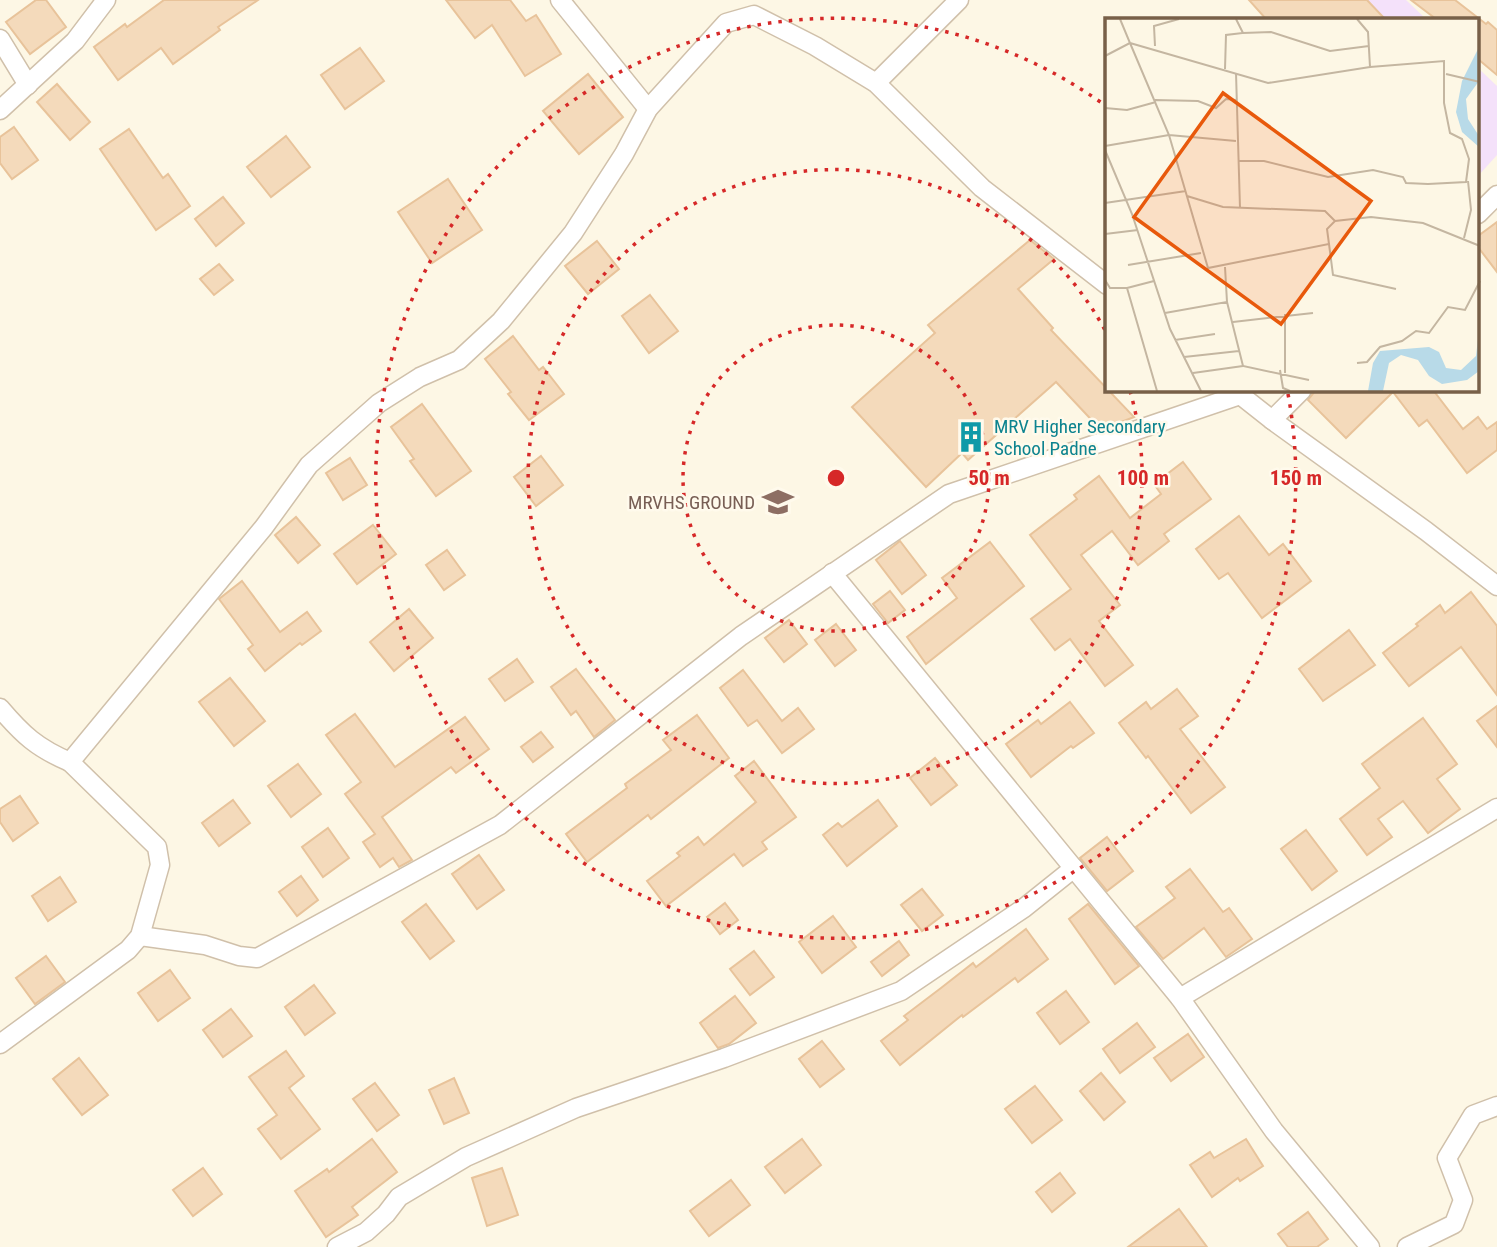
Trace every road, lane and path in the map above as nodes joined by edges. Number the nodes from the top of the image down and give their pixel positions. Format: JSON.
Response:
{"nodes":[{"id":1,"x":106,"y":0,"type":"edge"},
{"id":2,"x":560,"y":0,"type":"edge"},
{"id":3,"x":959,"y":0,"type":"edge"},
{"id":4,"x":0,"y":39,"type":"edge"},
{"id":5,"x":876,"y":83,"type":"junction"},
{"id":6,"x":28,"y":85,"type":"junction"},
{"id":7,"x":648,"y":109,"type":"junction"},
{"id":8,"x":0,"y":110,"type":"edge"},
{"id":9,"x":1497,"y":195,"type":"edge"},
{"id":10,"x":1480,"y":212,"type":"edge"},
{"id":11,"x":1105,"y":283,"type":"edge"},
{"id":12,"x":1300,"y":392,"type":"edge"},
{"id":13,"x":1237,"y":393,"type":"edge"},
{"id":14,"x":1272,"y":420,"type":"junction"},
{"id":15,"x":832,"y":573,"type":"junction"},
{"id":16,"x":1497,"y":586,"type":"edge"},
{"id":17,"x":0,"y":708,"type":"edge"},
{"id":18,"x":70,"y":762,"type":"junction"},
{"id":19,"x":1497,"y":808,"type":"edge"},
{"id":20,"x":1074,"y":869,"type":"junction"},
{"id":21,"x":140,"y":936,"type":"junction"},
{"id":22,"x":1180,"y":998,"type":"junction"},
{"id":23,"x":0,"y":1044,"type":"edge"},
{"id":24,"x":1497,"y":1106,"type":"edge"},
{"id":25,"x":337,"y":1247,"type":"edge"},
{"id":26,"x":1370,"y":1247,"type":"edge"},
{"id":27,"x":1407,"y":1247,"type":"edge"}],
"edges":[{"from":1,"to":6,"type":"street"},
{"from":2,"to":7,"type":"street"},
{"from":3,"to":5,"type":"street"},
{"from":4,"to":6,"type":"street"},
{"from":5,"to":7,"type":"street"},
{"from":5,"to":11,"type":"street"},
{"from":6,"to":8,"type":"street"},
{"from":7,"to":18,"type":"street"},
{"from":9,"to":10,"type":"street"},
{"from":12,"to":14,"type":"street"},
{"from":13,"to":14,"type":"street"},
{"from":13,"to":15,"type":"street"},
{"from":14,"to":16,"type":"street"},
{"from":15,"to":20,"type":"street"},
{"from":15,"to":21,"type":"street"},
{"from":17,"to":18,"type":"street"},
{"from":18,"to":21,"type":"street"},
{"from":19,"to":22,"type":"street"},
{"from":20,"to":22,"type":"street"},
{"from":20,"to":25,"type":"street"},
{"from":21,"to":23,"type":"street"},
{"from":22,"to":26,"type":"street"},
{"from":24,"to":27,"type":"street"}]}
